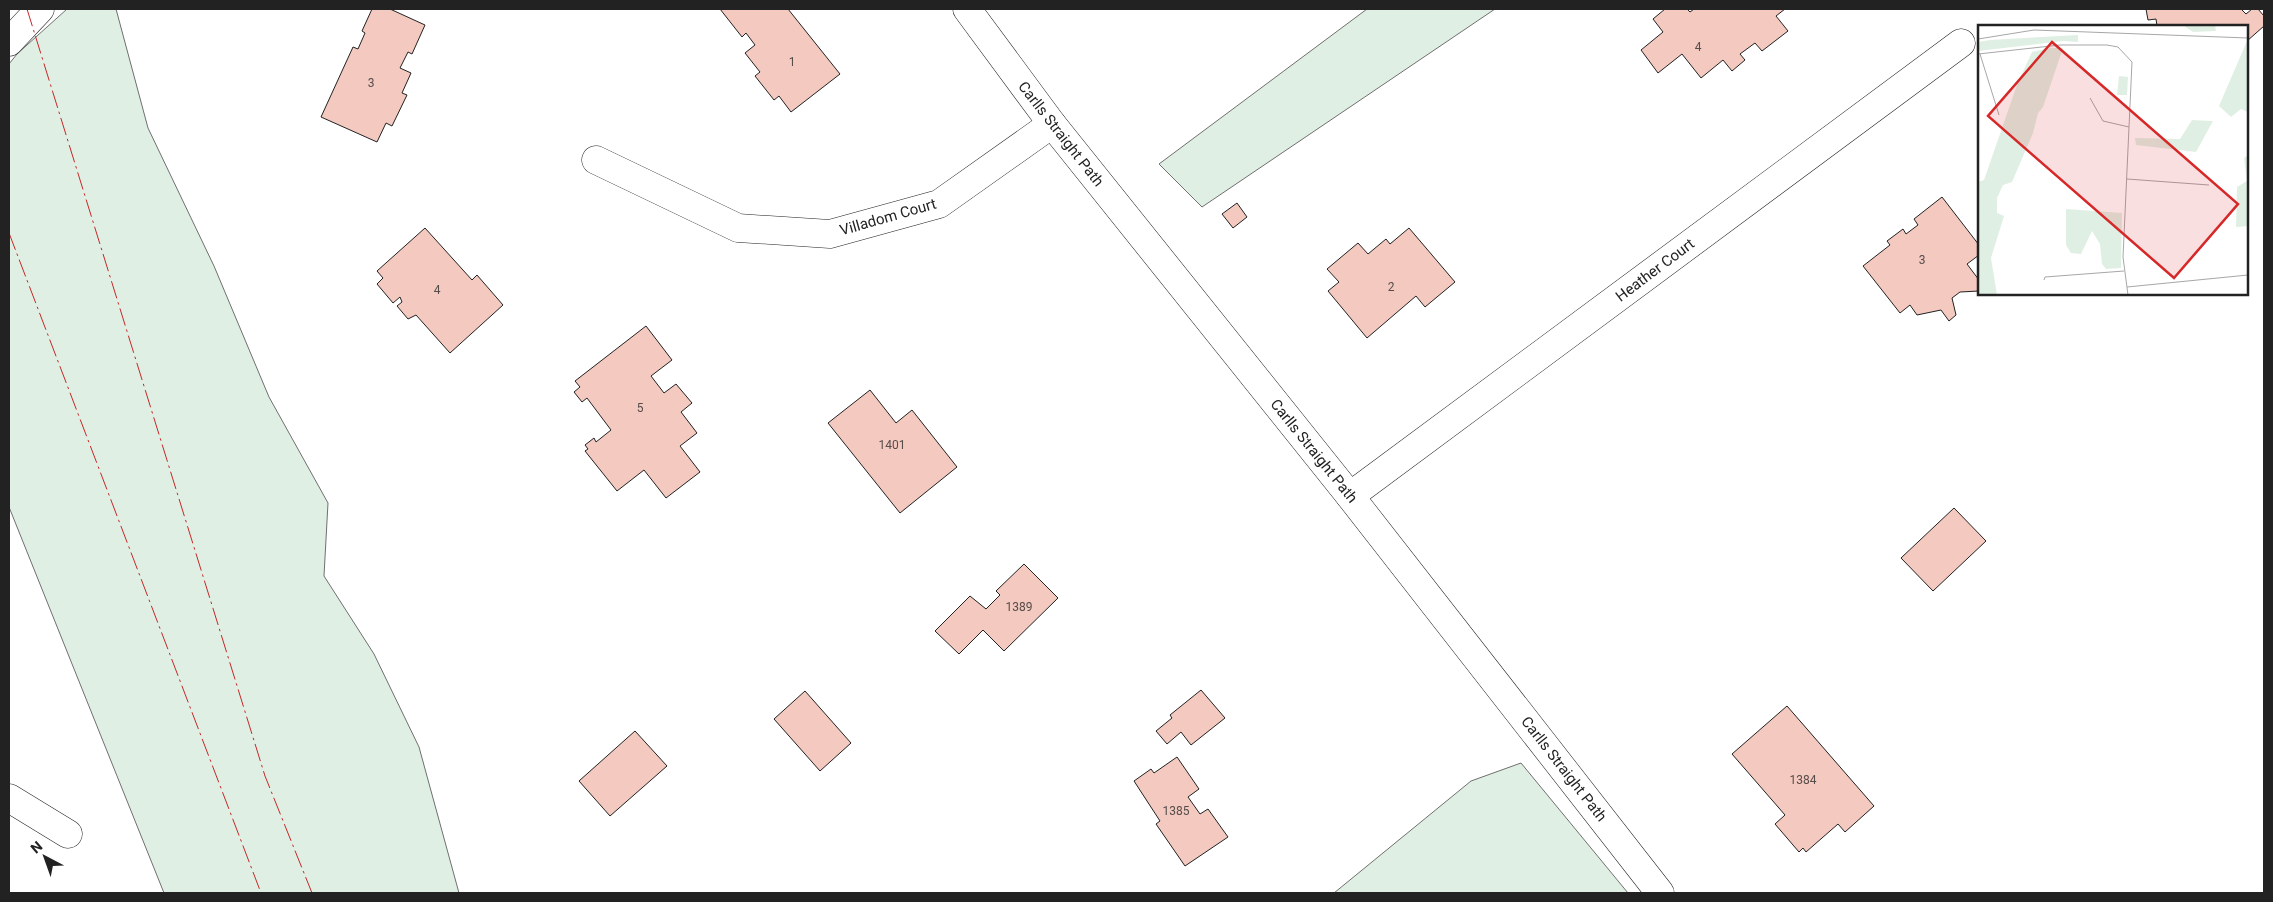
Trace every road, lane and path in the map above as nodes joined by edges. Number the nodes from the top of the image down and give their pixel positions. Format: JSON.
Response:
{"nodes":[{"id":1,"x":40,"y":9,"type":"edge"},
{"id":2,"x":967,"y":9,"type":"edge"},
{"id":3,"x":9,"y":42,"type":"edge"},
{"id":4,"x":1961,"y":43,"type":"dead end"},
{"id":5,"x":1052,"y":124,"type":"junction"},
{"id":6,"x":596,"y":160,"type":"dead end"},
{"id":7,"x":1350,"y":496,"type":"junction"},
{"id":8,"x":9,"y":798,"type":"edge"},
{"id":9,"x":68,"y":834,"type":"dead end"},
{"id":10,"x":1660,"y":893,"type":"edge"}],
"edges":[{"from":1,"to":3,"type":"street"},
{"from":2,"to":5,"type":"street","name":"Carlls Straight Path"},
{"from":4,"to":7,"type":"street","name":"Heather Court"},
{"from":5,"to":6,"type":"street","name":"Villadom Court"},
{"from":5,"to":7,"type":"street","name":"Carlls Straight Path"},
{"from":7,"to":10,"type":"street","name":"Carlls Straight Path"},
{"from":8,"to":9,"type":"street"}]}
